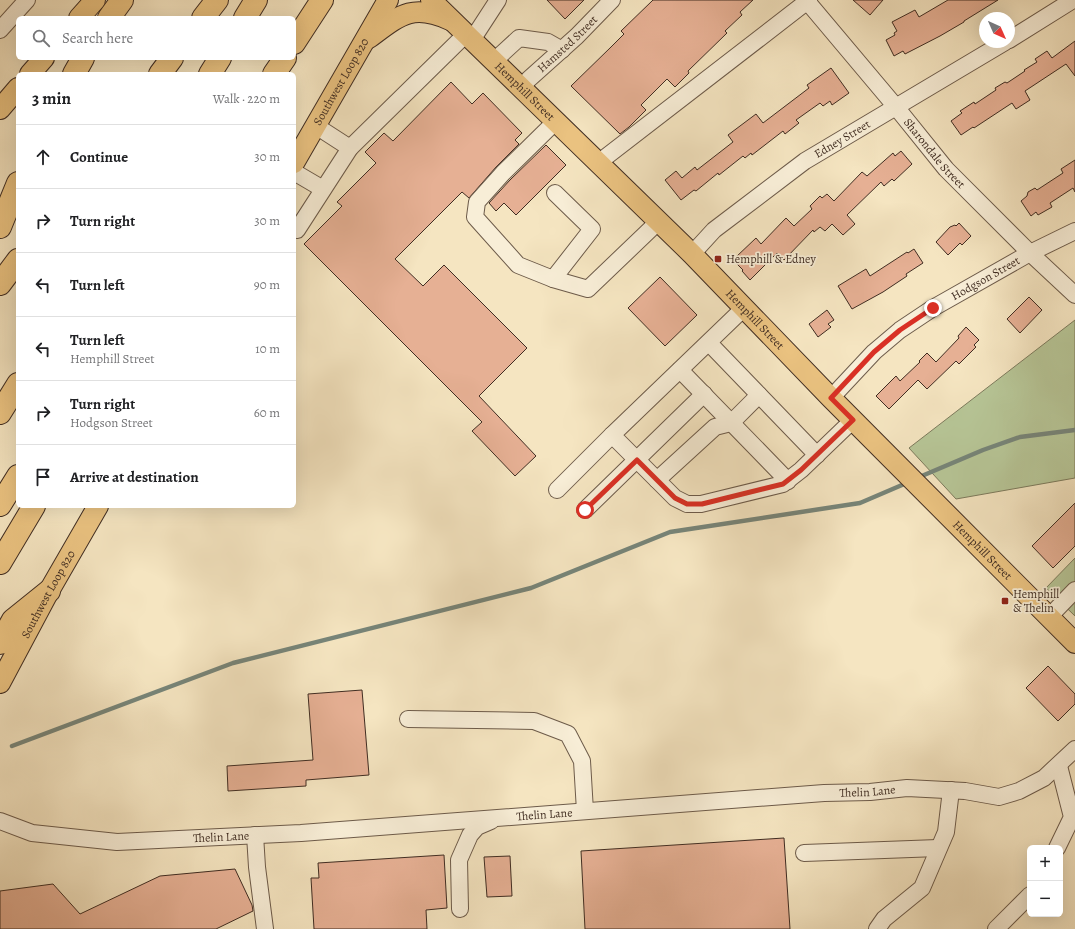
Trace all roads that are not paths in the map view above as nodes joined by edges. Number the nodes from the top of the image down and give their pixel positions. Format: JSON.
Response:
{"nodes":[{"id":1,"x":27,"y":0,"type":"edge"},
{"id":2,"x":95,"y":0,"type":"edge"},
{"id":3,"x":122,"y":0,"type":"edge"},
{"id":4,"x":217,"y":0,"type":"edge"},
{"id":5,"x":256,"y":0,"type":"edge"},
{"id":6,"x":322,"y":0,"type":"edge"},
{"id":7,"x":388,"y":0,"type":"edge"},
{"id":8,"x":432,"y":0,"type":"edge"},
{"id":9,"x":498,"y":0,"type":"edge"},
{"id":10,"x":612,"y":0,"type":"edge"},
{"id":11,"x":807,"y":0,"type":"edge"},
{"id":12,"x":1073,"y":0,"type":"edge"},
{"id":13,"x":81,"y":16,"type":"edge"},
{"id":14,"x":110,"y":16,"type":"edge"},
{"id":15,"x":205,"y":16,"type":"edge"},
{"id":16,"x":246,"y":16,"type":"edge"},
{"id":17,"x":0,"y":30,"type":"edge"},
{"id":18,"x":464,"y":31,"type":"junction"},
{"id":19,"x":1015,"y":36,"type":"edge"},
{"id":20,"x":296,"y":40,"type":"edge"},
{"id":21,"x":363,"y":43,"type":"junction"},
{"id":22,"x":995,"y":48,"type":"edge"},
{"id":23,"x":562,"y":50,"type":"junction"},
{"id":24,"x":42,"y":60,"type":"edge"},
{"id":25,"x":82,"y":60,"type":"edge"},
{"id":26,"x":170,"y":60,"type":"edge"},
{"id":27,"x":219,"y":60,"type":"edge"},
{"id":28,"x":284,"y":60,"type":"edge"},
{"id":29,"x":494,"y":61,"type":"junction"},
{"id":30,"x":32,"y":72,"type":"edge"},
{"id":31,"x":75,"y":72,"type":"edge"},
{"id":32,"x":162,"y":72,"type":"edge"},
{"id":33,"x":211,"y":72,"type":"edge"},
{"id":34,"x":275,"y":72,"type":"edge"},
{"id":35,"x":521,"y":88,"type":"junction"},
{"id":36,"x":16,"y":90,"type":"edge"},
{"id":37,"x":896,"y":107,"type":"junction"},
{"id":38,"x":0,"y":109,"type":"edge"},
{"id":39,"x":556,"y":121,"type":"junction"},
{"id":40,"x":316,"y":126,"type":"junction"},
{"id":41,"x":350,"y":148,"type":"junction"},
{"id":42,"x":296,"y":161,"type":"edge"},
{"id":43,"x":598,"y":163,"type":"junction"},
{"id":44,"x":296,"y":173,"type":"edge"},
{"id":45,"x":16,"y":188,"type":"edge"},
{"id":46,"x":323,"y":189,"type":"junction"},
{"id":47,"x":555,"y":193,"type":"dead end"},
{"id":48,"x":659,"y":221,"type":"junction"},
{"id":49,"x":0,"y":227,"type":"edge"},
{"id":50,"x":297,"y":230,"type":"dead end"},
{"id":51,"x":1075,"y":231,"type":"edge"},
{"id":52,"x":1030,"y":253,"type":"junction"},
{"id":53,"x":692,"y":254,"type":"junction"},
{"id":54,"x":16,"y":263,"type":"edge"},
{"id":55,"x":553,"y":278,"type":"junction"},
{"id":56,"x":0,"y":284,"type":"edge"},
{"id":57,"x":1075,"y":295,"type":"edge"},
{"id":58,"x":744,"y":308,"type":"junction"},
{"id":59,"x":709,"y":342,"type":"junction"},
{"id":60,"x":680,"y":370,"type":"junction"},
{"id":61,"x":16,"y":387,"type":"edge"},
{"id":62,"x":704,"y":394,"type":"junction"},
{"id":63,"x":759,"y":395,"type":"junction"},
{"id":64,"x":831,"y":398,"type":"junction"},
{"id":65,"x":0,"y":413,"type":"edge"},
{"id":66,"x":853,"y":420,"type":"junction"},
{"id":67,"x":731,"y":423,"type":"junction"},
{"id":68,"x":612,"y":435,"type":"junction"},
{"id":69,"x":817,"y":455,"type":"junction"},
{"id":70,"x":637,"y":460,"type":"junction"},
{"id":71,"x":16,"y":479,"type":"edge"},
{"id":72,"x":657,"y":480,"type":"junction"},
{"id":73,"x":788,"y":481,"type":"junction"},
{"id":74,"x":557,"y":490,"type":"dead end"},
{"id":75,"x":0,"y":505,"type":"edge"},
{"id":76,"x":33,"y":508,"type":"edge"},
{"id":77,"x":97,"y":508,"type":"edge"},
{"id":78,"x":585,"y":510,"type":"dead end"},
{"id":79,"x":0,"y":563,"type":"edge"},
{"id":80,"x":1075,"y":590,"type":"edge"},
{"id":81,"x":49,"y":591,"type":"junction"},
{"id":82,"x":1048,"y":617,"type":"junction"},
{"id":83,"x":0,"y":642,"type":"edge"},
{"id":84,"x":1075,"y":643,"type":"edge"},
{"id":85,"x":0,"y":683,"type":"edge"},
{"id":86,"x":408,"y":719,"type":"dead end"},
{"id":87,"x":1075,"y":749,"type":"edge"},
{"id":88,"x":1059,"y":766,"type":"junction"},
{"id":89,"x":951,"y":790,"type":"junction"},
{"id":90,"x":585,"y":811,"type":"junction"},
{"id":91,"x":496,"y":818,"type":"junction"},
{"id":92,"x":0,"y":821,"type":"edge"},
{"id":93,"x":255,"y":835,"type":"junction"},
{"id":94,"x":1058,"y":845,"type":"edge"},
{"id":95,"x":938,"y":848,"type":"junction"},
{"id":96,"x":804,"y":853,"type":"dead end"},
{"id":97,"x":1027,"y":898,"type":"edge"},
{"id":98,"x":460,"y":909,"type":"dead end"},
{"id":99,"x":265,"y":929,"type":"edge"},
{"id":100,"x":877,"y":929,"type":"edge"},
{"id":101,"x":996,"y":929,"type":"edge"}],
"edges":[{"from":1,"to":17,"type":"street"},
{"from":2,"to":13,"type":"main road"},
{"from":3,"to":14,"type":"highway"},
{"from":4,"to":15,"type":"highway"},
{"from":5,"to":16,"type":"highway"},
{"from":6,"to":20,"type":"highway"},
{"from":7,"to":21,"type":"main road","name":"Southwest Loop 820"},
{"from":8,"to":18,"type":"main road","name":"Hemphill Street"},
{"from":9,"to":18,"type":"street"},
{"from":10,"to":23,"type":"street","name":"Hamsted Street"},
{"from":11,"to":37,"type":"street","name":"Sharondale Street"},
{"from":11,"to":43,"type":"street"},
{"from":12,"to":19,"type":"street"},
{"from":18,"to":21,"type":"main road"},
{"from":18,"to":29,"type":"main road","name":"Hemphill Street"},
{"from":18,"to":41,"type":"street"},
{"from":21,"to":40,"type":"main road","name":"Southwest Loop 820"},
{"from":22,"to":37,"type":"street","name":"Edney Street"},
{"from":23,"to":29,"type":"street"},
{"from":23,"to":35,"type":"street","name":"Hamsted Street"},
{"from":24,"to":30,"type":"main road"},
{"from":25,"to":31,"type":"highway"},
{"from":26,"to":32,"type":"highway"},
{"from":27,"to":33,"type":"highway"},
{"from":28,"to":34,"type":"highway"},
{"from":29,"to":35,"type":"main road","name":"Hemphill Street"},
{"from":35,"to":39,"type":"main road","name":"Hemphill Street"},
{"from":36,"to":38,"type":"main road"},
{"from":37,"to":52,"type":"street","name":"Sharondale Street"},
{"from":37,"to":53,"type":"street","name":"Edney Street"},
{"from":39,"to":43,"type":"main road","name":"Hemphill Street"},
{"from":39,"to":55,"type":"street"},
{"from":40,"to":41,"type":"street"},
{"from":40,"to":42,"type":"main road","name":"Southwest Loop 820"},
{"from":41,"to":46,"type":"street"},
{"from":43,"to":48,"type":"main road","name":"Hemphill Street"},
{"from":44,"to":46,"type":"street"},
{"from":45,"to":49,"type":"highway"},
{"from":46,"to":50,"type":"street"},
{"from":47,"to":55,"type":"street"},
{"from":48,"to":53,"type":"main road","name":"Hemphill Street"},
{"from":48,"to":55,"type":"street"},
{"from":51,"to":52,"type":"street","name":"Hodgson Street"},
{"from":52,"to":57,"type":"street","name":"Sharondale Street"},
{"from":52,"to":64,"type":"street","name":"Hodgson Street"},
{"from":53,"to":58,"type":"main road","name":"Hemphill Street"},
{"from":54,"to":56,"type":"highway"},
{"from":58,"to":59,"type":"street"},
{"from":58,"to":64,"type":"main road","name":"Hemphill Street"},
{"from":59,"to":60,"type":"street"},
{"from":59,"to":63,"type":"street"},
{"from":60,"to":62,"type":"street"},
{"from":60,"to":68,"type":"street"},
{"from":61,"to":65,"type":"highway"},
{"from":62,"to":67,"type":"street"},
{"from":62,"to":70,"type":"street"},
{"from":63,"to":67,"type":"street"},
{"from":63,"to":69,"type":"street"},
{"from":64,"to":66,"type":"main road","name":"Hemphill Street"},
{"from":66,"to":69,"type":"street"},
{"from":66,"to":82,"type":"main road","name":"Hemphill Street"},
{"from":67,"to":72,"type":"street"},
{"from":67,"to":73,"type":"street"},
{"from":68,"to":70,"type":"street"},
{"from":68,"to":74,"type":"street"},
{"from":69,"to":73,"type":"street"},
{"from":70,"to":72,"type":"street"},
{"from":70,"to":78,"type":"street"},
{"from":71,"to":75,"type":"highway"},
{"from":72,"to":73,"type":"street"},
{"from":76,"to":79,"type":"highway"},
{"from":77,"to":81,"type":"main road","name":"Southwest Loop 820"},
{"from":80,"to":82,"type":"street"},
{"from":81,"to":83,"type":"highway"},
{"from":81,"to":85,"type":"main road","name":"Southwest Loop 820"},
{"from":82,"to":84,"type":"main road","name":"Hemphill Street"},
{"from":86,"to":90,"type":"street"},
{"from":87,"to":88,"type":"street","name":"Thelin Lane"},
{"from":88,"to":89,"type":"street","name":"Thelin Lane"},
{"from":88,"to":94,"type":"street"},
{"from":89,"to":90,"type":"street","name":"Thelin Lane"},
{"from":89,"to":95,"type":"street"},
{"from":90,"to":91,"type":"street","name":"Thelin Lane"},
{"from":91,"to":93,"type":"street","name":"Thelin Lane"},
{"from":91,"to":98,"type":"street"},
{"from":92,"to":93,"type":"street","name":"Thelin Lane"},
{"from":93,"to":99,"type":"street"},
{"from":95,"to":96,"type":"street"},
{"from":95,"to":100,"type":"street"},
{"from":97,"to":101,"type":"street"}]}
